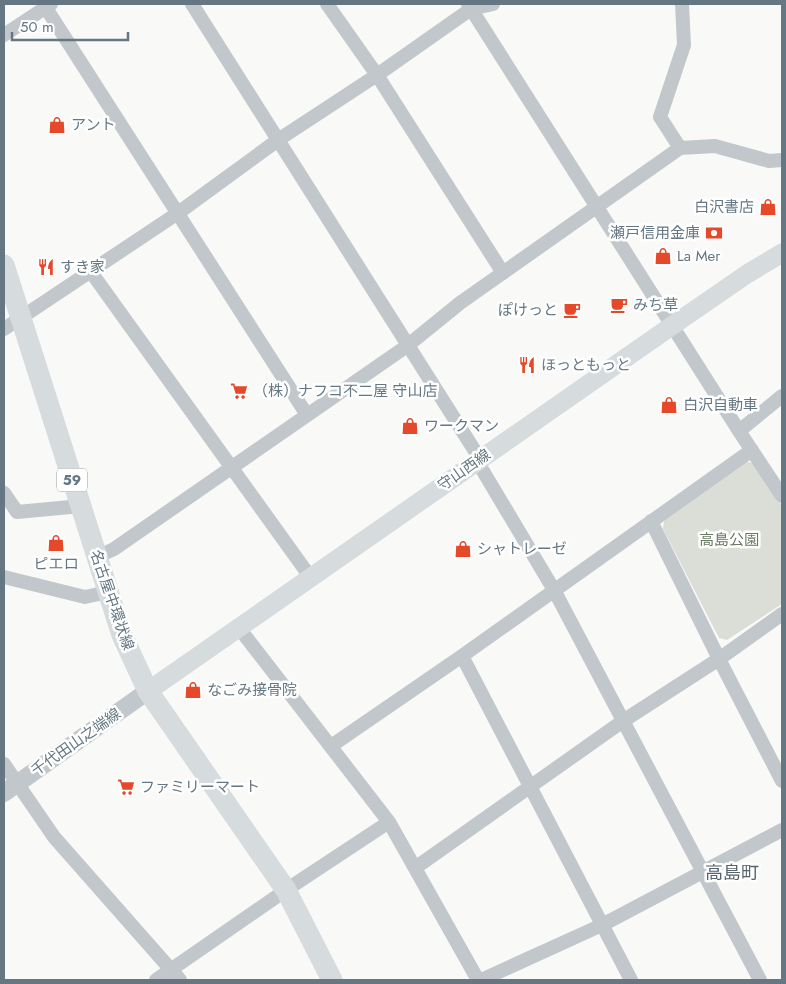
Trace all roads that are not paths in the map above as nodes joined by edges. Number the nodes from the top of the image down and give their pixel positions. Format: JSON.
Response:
{"nodes":[{"id":1,"x":192,"y":4,"type":"edge"},
{"id":2,"x":328,"y":4,"type":"edge"},
{"id":3,"x":493,"y":4,"type":"edge"},
{"id":4,"x":682,"y":4,"type":"edge"},
{"id":5,"x":49,"y":6,"type":"edge"},
{"id":6,"x":470,"y":6,"type":"edge"},
{"id":7,"x":4,"y":36,"type":"edge"},
{"id":8,"x":377,"y":75,"type":"junction"},
{"id":9,"x":278,"y":140,"type":"junction"},
{"id":10,"x":680,"y":148,"type":"junction"},
{"id":11,"x":782,"y":160,"type":"edge"},
{"id":12,"x":597,"y":206,"type":"junction"},
{"id":13,"x":178,"y":213,"type":"junction"},
{"id":14,"x":782,"y":252,"type":"edge"},
{"id":15,"x":4,"y":266,"type":"edge"},
{"id":16,"x":91,"y":272,"type":"junction"},
{"id":17,"x":503,"y":273,"type":"junction"},
{"id":18,"x":13,"y":324,"type":"edge"},
{"id":19,"x":673,"y":325,"type":"junction"},
{"id":20,"x":407,"y":346,"type":"junction"},
{"id":21,"x":782,"y":396,"type":"edge"},
{"id":22,"x":307,"y":415,"type":"junction"},
{"id":23,"x":739,"y":431,"type":"junction"},
{"id":24,"x":752,"y":450,"type":"junction"},
{"id":25,"x":479,"y":460,"type":"junction"},
{"id":26,"x":232,"y":467,"type":"junction"},
{"id":27,"x":4,"y":493,"type":"edge"},
{"id":28,"x":782,"y":496,"type":"edge"},
{"id":29,"x":81,"y":506,"type":"junction"},
{"id":30,"x":651,"y":521,"type":"junction"},
{"id":31,"x":97,"y":557,"type":"junction"},
{"id":32,"x":4,"y":577,"type":"edge"},
{"id":33,"x":311,"y":578,"type":"junction"},
{"id":34,"x":554,"y":590,"type":"junction"},
{"id":35,"x":108,"y":592,"type":"junction"},
{"id":36,"x":782,"y":614,"type":"edge"},
{"id":37,"x":239,"y":628,"type":"junction"},
{"id":38,"x":462,"y":656,"type":"junction"},
{"id":39,"x":719,"y":659,"type":"junction"},
{"id":40,"x":148,"y":691,"type":"junction"},
{"id":41,"x":622,"y":721,"type":"junction"},
{"id":42,"x":331,"y":746,"type":"junction"},
{"id":43,"x":4,"y":764,"type":"edge"},
{"id":44,"x":782,"y":781,"type":"edge"},
{"id":45,"x":531,"y":786,"type":"junction"},
{"id":46,"x":10,"y":788,"type":"edge"},
{"id":47,"x":388,"y":822,"type":"junction"},
{"id":48,"x":782,"y":830,"type":"edge"},
{"id":49,"x":415,"y":868,"type":"junction"},
{"id":50,"x":703,"y":872,"type":"junction"},
{"id":51,"x":286,"y":890,"type":"junction"},
{"id":52,"x":602,"y":925,"type":"junction"},
{"id":53,"x":176,"y":975,"type":"edge"},
{"id":54,"x":156,"y":980,"type":"edge"},
{"id":55,"x":332,"y":980,"type":"edge"},
{"id":56,"x":480,"y":980,"type":"edge"},
{"id":57,"x":631,"y":980,"type":"edge"},
{"id":58,"x":760,"y":980,"type":"edge"}],
"edges":[{"from":1,"to":9,"type":"street"},
{"from":2,"to":8,"type":"street"},
{"from":3,"to":6,"type":"street"},
{"from":4,"to":10,"type":"street"},
{"from":5,"to":7,"type":"street"},
{"from":5,"to":13,"type":"street"},
{"from":6,"to":8,"type":"street"},
{"from":6,"to":12,"type":"street"},
{"from":8,"to":9,"type":"street"},
{"from":8,"to":17,"type":"street"},
{"from":9,"to":13,"type":"street"},
{"from":9,"to":20,"type":"street"},
{"from":10,"to":11,"type":"street"},
{"from":10,"to":12,"type":"street"},
{"from":12,"to":17,"type":"street"},
{"from":12,"to":19,"type":"street"},
{"from":13,"to":16,"type":"street"},
{"from":13,"to":22,"type":"street"},
{"from":14,"to":19,"type":"main road","name":"守山西線"},
{"from":15,"to":18,"type":"main road","name":"名古屋中環状線","number":"59"},
{"from":16,"to":18,"type":"street"},
{"from":16,"to":26,"type":"street"},
{"from":17,"to":20,"type":"street"},
{"from":18,"to":29,"type":"main road","name":"名古屋中環状線","number":"59"},
{"from":19,"to":23,"type":"street"},
{"from":19,"to":25,"type":"main road","name":"守山西線"},
{"from":20,"to":22,"type":"street"},
{"from":20,"to":25,"type":"street"},
{"from":21,"to":23,"type":"street"},
{"from":22,"to":26,"type":"street"},
{"from":23,"to":24,"type":"street"},
{"from":24,"to":28,"type":"street"},
{"from":24,"to":30,"type":"street"},
{"from":25,"to":33,"type":"main road","name":"守山西線"},
{"from":25,"to":34,"type":"street"},
{"from":26,"to":31,"type":"street"},
{"from":26,"to":33,"type":"street"},
{"from":27,"to":29,"type":"street"},
{"from":29,"to":31,"type":"main road","name":"名古屋中環状線","number":"59"},
{"from":30,"to":34,"type":"street"},
{"from":30,"to":39,"type":"street"},
{"from":31,"to":35,"type":"main road","name":"名古屋中環状線","number":"59"},
{"from":32,"to":35,"type":"street"},
{"from":33,"to":37,"type":"main road","name":"守山西線"},
{"from":34,"to":38,"type":"street"},
{"from":34,"to":41,"type":"street"},
{"from":35,"to":40,"type":"main road","name":"名古屋中環状線","number":"59"},
{"from":36,"to":39,"type":"street"},
{"from":37,"to":40,"type":"main road","name":"守山西線"},
{"from":37,"to":42,"type":"street"},
{"from":38,"to":42,"type":"street"},
{"from":38,"to":45,"type":"street"},
{"from":39,"to":41,"type":"street"},
{"from":39,"to":44,"type":"street"},
{"from":40,"to":46,"type":"street","name":"千代田山之端線"},
{"from":40,"to":51,"type":"main road","name":"名古屋中環状線","number":"59"},
{"from":41,"to":45,"type":"street"},
{"from":41,"to":50,"type":"street"},
{"from":42,"to":47,"type":"street"},
{"from":43,"to":46,"type":"street"},
{"from":45,"to":49,"type":"street"},
{"from":45,"to":52,"type":"street"},
{"from":46,"to":53,"type":"street"},
{"from":47,"to":49,"type":"street"},
{"from":47,"to":51,"type":"street"},
{"from":48,"to":50,"type":"street"},
{"from":49,"to":56,"type":"street"},
{"from":50,"to":52,"type":"street"},
{"from":50,"to":58,"type":"street"},
{"from":51,"to":53,"type":"street"},
{"from":51,"to":55,"type":"main road","name":"名古屋中環状線","number":"59"},
{"from":52,"to":56,"type":"street"},
{"from":52,"to":57,"type":"street"},
{"from":53,"to":54,"type":"street"}]}
